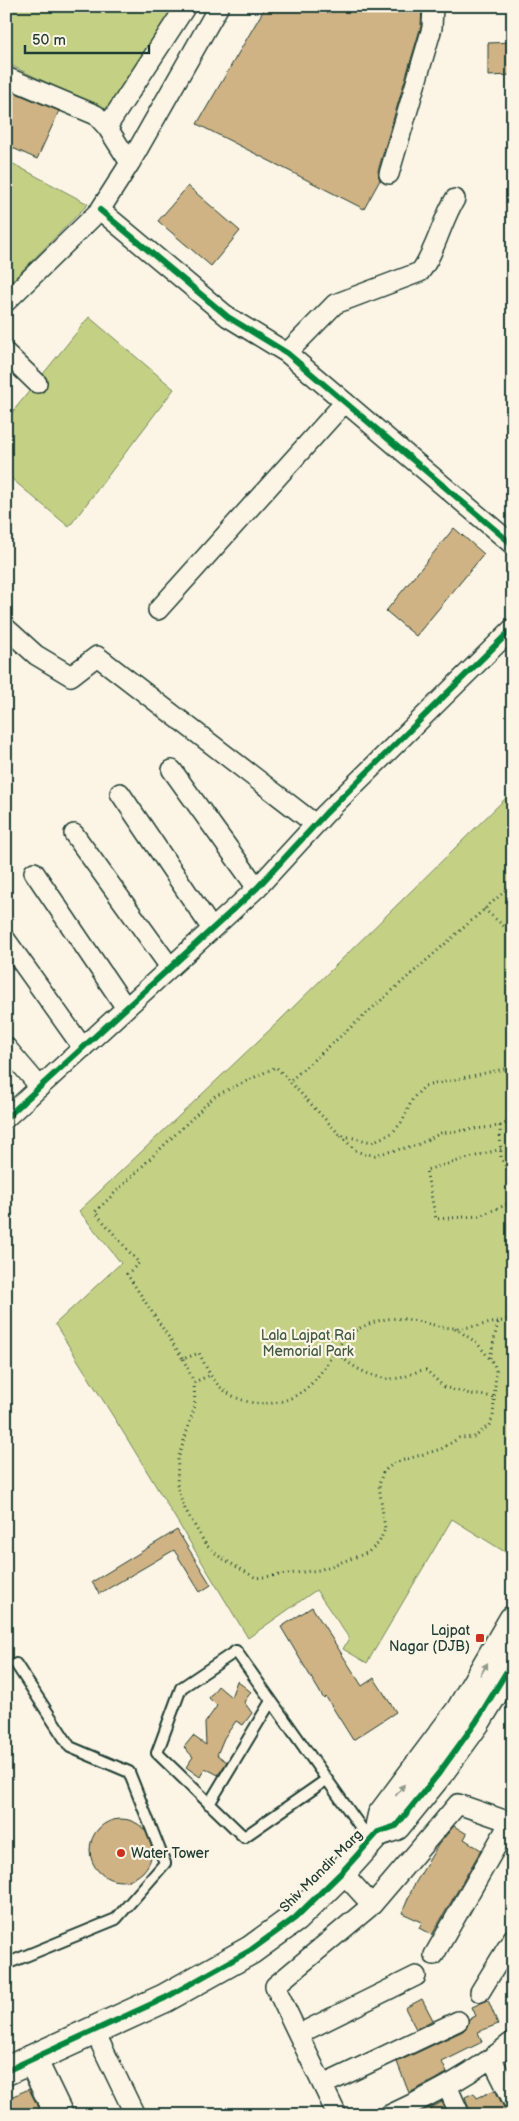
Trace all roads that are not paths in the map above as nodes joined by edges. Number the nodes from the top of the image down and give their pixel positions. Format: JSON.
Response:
{"nodes":[{"id":1,"x":186,"y":6,"type":"edge"},
{"id":2,"x":219,"y":6,"type":"edge"},
{"id":3,"x":433,"y":6,"type":"edge"},
{"id":4,"x":6,"y":77,"type":"edge"},
{"id":5,"x":108,"y":128,"type":"junction"},
{"id":6,"x":130,"y":163,"type":"junction"},
{"id":7,"x":389,"y":174,"type":"dead end"},
{"id":8,"x":455,"y":199,"type":"dead end"},
{"id":9,"x":100,"y":210,"type":"junction"},
{"id":10,"x":6,"y":302,"type":"edge"},
{"id":11,"x":6,"y":353,"type":"edge"},
{"id":12,"x":287,"y":353,"type":"junction"},
{"id":13,"x":37,"y":383,"type":"dead end"},
{"id":14,"x":345,"y":402,"type":"junction"},
{"id":15,"x":513,"y":545,"type":"edge"},
{"id":16,"x":158,"y":610,"type":"dead end"},
{"id":17,"x":6,"y":628,"type":"edge"},
{"id":18,"x":513,"y":628,"type":"edge"},
{"id":19,"x":172,"y":770,"type":"dead end"},
{"id":20,"x":120,"y":793,"type":"dead end"},
{"id":21,"x":315,"y":824,"type":"junction"},
{"id":22,"x":74,"y":834,"type":"dead end"},
{"id":23,"x":34,"y":872,"type":"dead end"},
{"id":24,"x":257,"y":888,"type":"junction"},
{"id":25,"x":212,"y":929,"type":"junction"},
{"id":26,"x":6,"y":940,"type":"edge"},
{"id":27,"x":170,"y":967,"type":"junction"},
{"id":28,"x":126,"y":1008,"type":"junction"},
{"id":29,"x":6,"y":1047,"type":"edge"},
{"id":30,"x":83,"y":1048,"type":"junction"},
{"id":31,"x":40,"y":1087,"type":"junction"},
{"id":32,"x":6,"y":1118,"type":"edge"},
{"id":33,"x":513,"y":1620,"type":"edge"},
{"id":34,"x":513,"y":1661,"type":"edge"},
{"id":35,"x":16,"y":1664,"type":"dead end"},
{"id":36,"x":271,"y":1701,"type":"junction"},
{"id":37,"x":326,"y":1780,"type":"junction"},
{"id":38,"x":208,"y":1804,"type":"junction"},
{"id":39,"x":512,"y":1823,"type":"edge"},
{"id":40,"x":374,"y":1837,"type":"junction"},
{"id":41,"x":342,"y":1872,"type":"junction"},
{"id":42,"x":372,"y":1905,"type":"junction"},
{"id":43,"x":513,"y":1938,"type":"edge"},
{"id":44,"x":434,"y":1955,"type":"dead end"},
{"id":45,"x":6,"y":1964,"type":"edge"},
{"id":46,"x":416,"y":1976,"type":"dead end"},
{"id":47,"x":480,"y":1992,"type":"dead end"},
{"id":48,"x":458,"y":2020,"type":"dead end"},
{"id":49,"x":94,"y":2030,"type":"junction"},
{"id":50,"x":299,"y":2034,"type":"junction"},
{"id":51,"x":513,"y":2041,"type":"edge"},
{"id":52,"x":32,"y":2059,"type":"junction"},
{"id":53,"x":492,"y":2059,"type":"junction"},
{"id":54,"x":6,"y":2071,"type":"edge"},
{"id":55,"x":323,"y":2085,"type":"junction"},
{"id":56,"x":448,"y":2088,"type":"junction"},
{"id":57,"x":513,"y":2101,"type":"edge"},
{"id":58,"x":392,"y":2114,"type":"edge"},
{"id":59,"x":59,"y":2115,"type":"edge"},
{"id":60,"x":135,"y":2115,"type":"edge"},
{"id":61,"x":337,"y":2115,"type":"edge"},
{"id":62,"x":460,"y":2115,"type":"edge"}],
"edges":[{"from":1,"to":5,"type":"street"},
{"from":2,"to":6,"type":"street"},
{"from":3,"to":7,"type":"street"},
{"from":4,"to":5,"type":"street"},
{"from":5,"to":6,"type":"street"},
{"from":6,"to":9,"type":"street"},
{"from":8,"to":12,"type":"street"},
{"from":9,"to":10,"type":"street"},
{"from":9,"to":12,"type":"street"},
{"from":11,"to":13,"type":"street"},
{"from":12,"to":14,"type":"street"},
{"from":14,"to":15,"type":"street"},
{"from":14,"to":16,"type":"street"},
{"from":17,"to":21,"type":"street"},
{"from":18,"to":21,"type":"street"},
{"from":19,"to":24,"type":"street"},
{"from":20,"to":25,"type":"street"},
{"from":21,"to":24,"type":"street"},
{"from":22,"to":27,"type":"street"},
{"from":23,"to":28,"type":"street"},
{"from":24,"to":25,"type":"street"},
{"from":25,"to":27,"type":"street"},
{"from":26,"to":30,"type":"street"},
{"from":27,"to":28,"type":"street"},
{"from":28,"to":30,"type":"street"},
{"from":29,"to":31,"type":"street"},
{"from":30,"to":31,"type":"street"},
{"from":31,"to":32,"type":"street"},
{"from":40,"to":33,"type":"street","name":"Shiv Mandir Marg","one_way":true},
{"from":34,"to":40,"type":"street","name":"Shiv Mandir Marg"},
{"from":35,"to":45,"type":"lane"},
{"from":36,"to":37,"type":"lane"},
{"from":36,"to":38,"type":"lane"},
{"from":36,"to":38,"type":"lane"},
{"from":37,"to":38,"type":"lane"},
{"from":37,"to":40,"type":"lane"},
{"from":39,"to":42,"type":"street"},
{"from":39,"to":44,"type":"street"},
{"from":40,"to":41,"type":"street","name":"Shiv Mandir Marg"},
{"from":41,"to":42,"type":"street"},
{"from":41,"to":49,"type":"street","name":"Shiv Mandir Marg"},
{"from":42,"to":50,"type":"street"},
{"from":43,"to":47,"type":"street"},
{"from":46,"to":50,"type":"street"},
{"from":48,"to":55,"type":"street"},
{"from":49,"to":52,"type":"street","name":"Shiv Mandir Marg"},
{"from":49,"to":60,"type":"street"},
{"from":50,"to":55,"type":"street"},
{"from":51,"to":53,"type":"street"},
{"from":52,"to":54,"type":"street","name":"Shiv Mandir Marg"},
{"from":52,"to":59,"type":"street"},
{"from":53,"to":56,"type":"street"},
{"from":53,"to":57,"type":"street"},
{"from":55,"to":61,"type":"street"},
{"from":56,"to":58,"type":"street"},
{"from":56,"to":62,"type":"street"}]}
